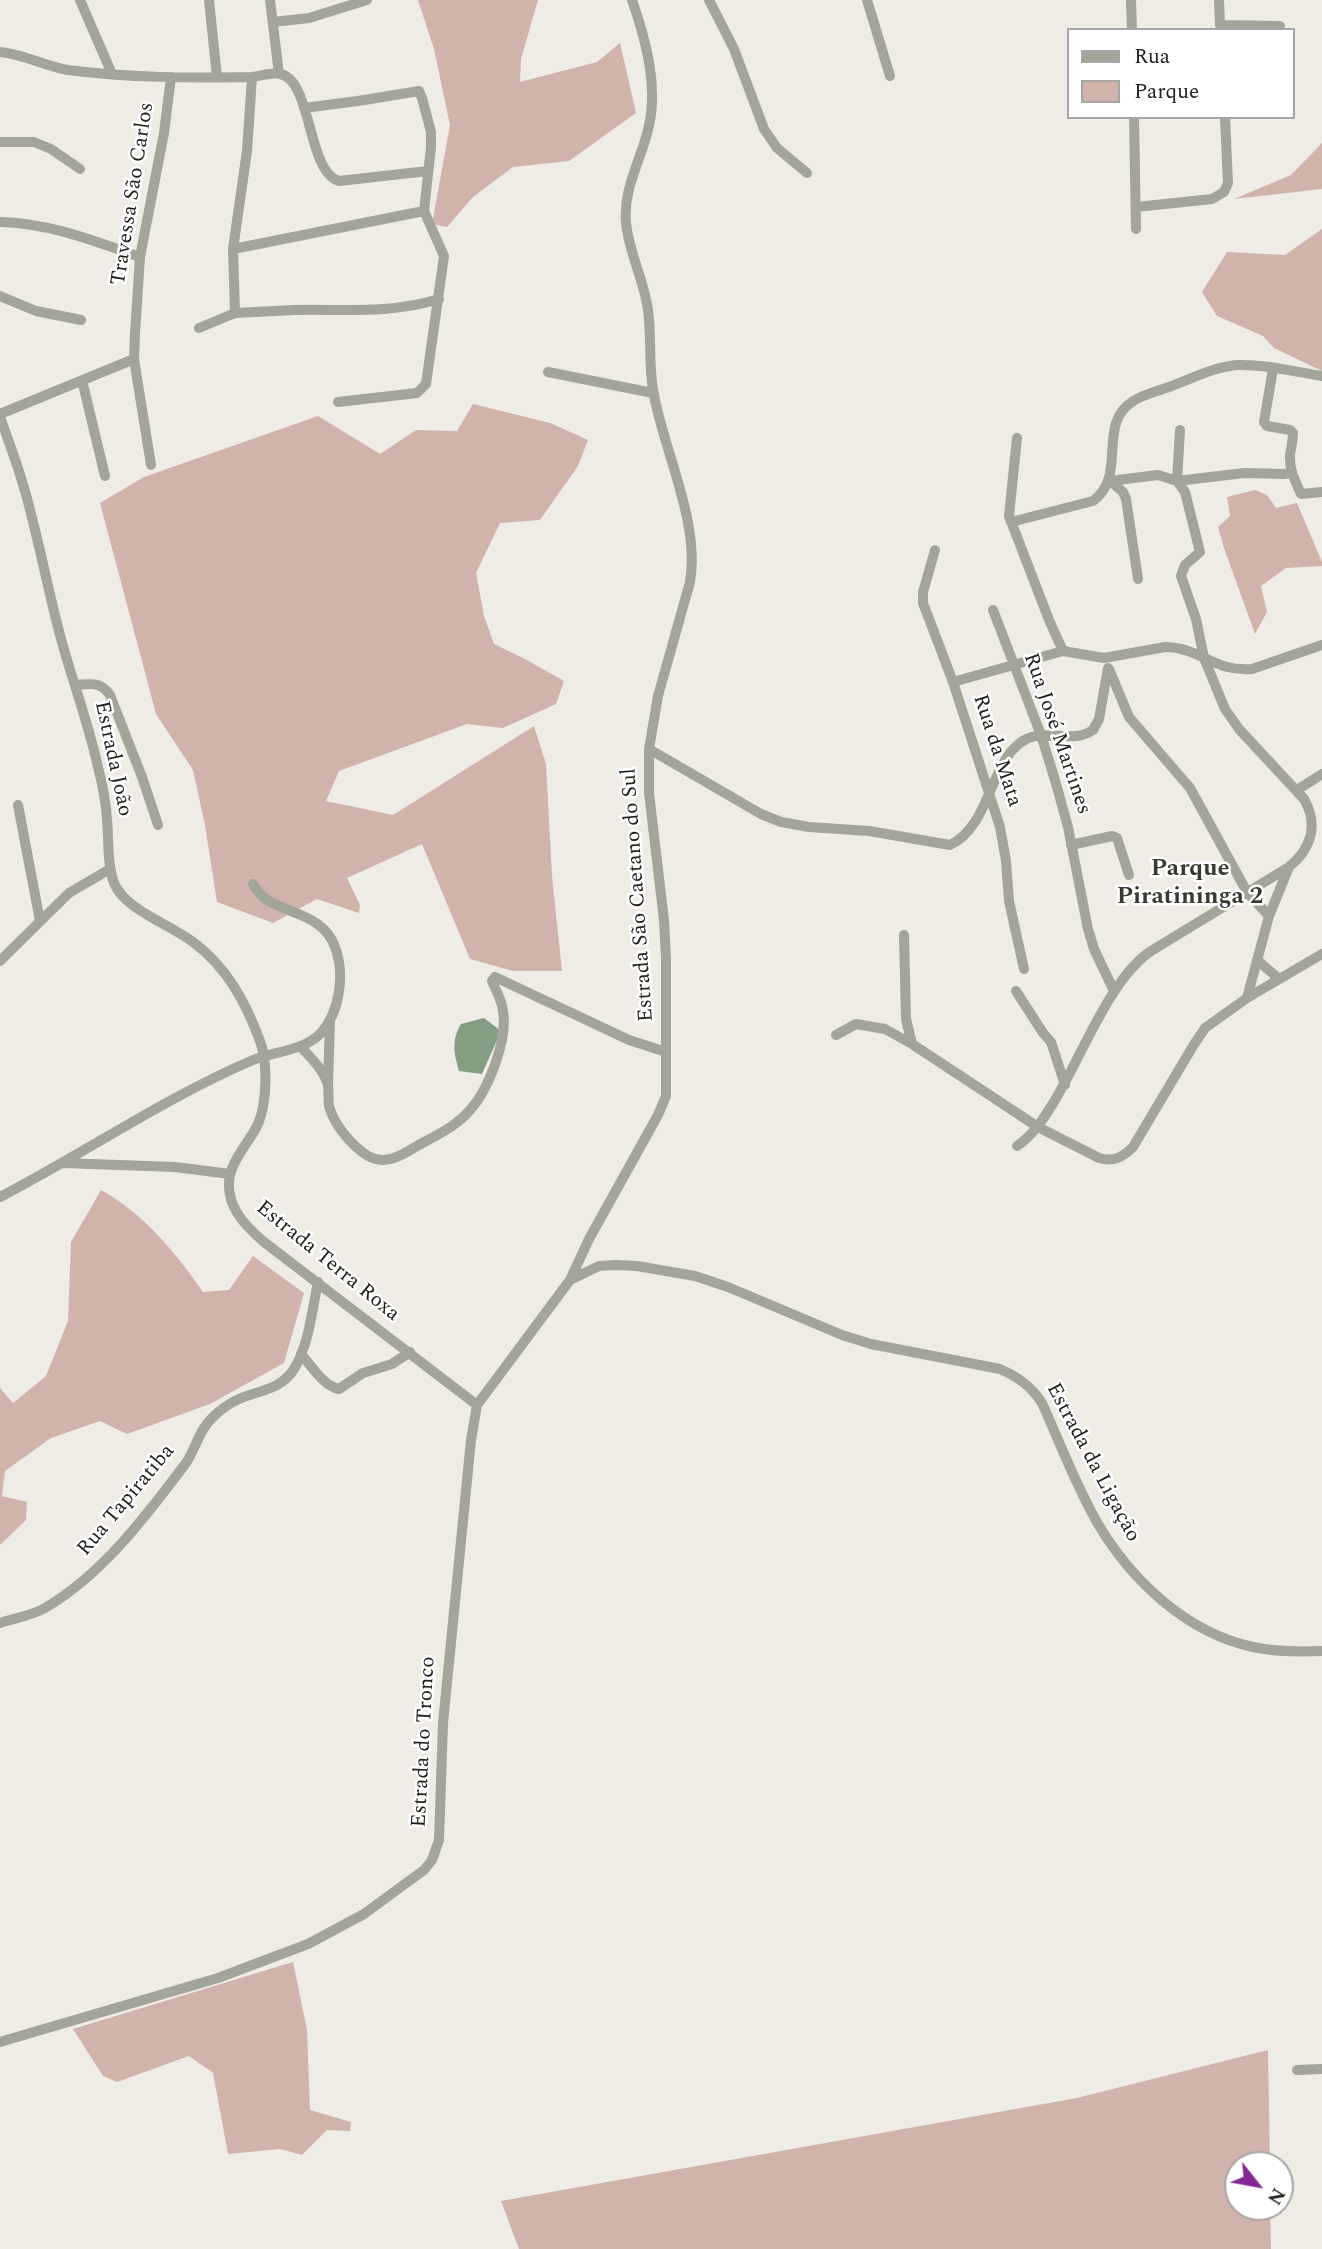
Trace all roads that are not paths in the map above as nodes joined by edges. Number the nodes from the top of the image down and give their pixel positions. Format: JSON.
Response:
{"nodes":[{"id":1,"x":80,"y":0,"type":"edge"},
{"id":2,"x":209,"y":0,"type":"edge"},
{"id":3,"x":270,"y":0,"type":"edge"},
{"id":4,"x":367,"y":0,"type":"edge"},
{"id":5,"x":632,"y":0,"type":"edge"},
{"id":6,"x":709,"y":0,"type":"edge"},
{"id":7,"x":867,"y":0,"type":"edge"},
{"id":8,"x":1131,"y":0,"type":"edge"},
{"id":9,"x":1219,"y":0,"type":"edge"},
{"id":10,"x":273,"y":22,"type":"junction"},
{"id":11,"x":1280,"y":26,"type":"dead end"},
{"id":12,"x":1220,"y":27,"type":"edge"},
{"id":13,"x":1132,"y":28,"type":"edge"},
{"id":14,"x":0,"y":52,"type":"edge"},
{"id":15,"x":112,"y":74,"type":"junction"},
{"id":16,"x":279,"y":74,"type":"junction"},
{"id":17,"x":890,"y":76,"type":"dead end"},
{"id":18,"x":171,"y":77,"type":"junction"},
{"id":19,"x":252,"y":77,"type":"junction"},
{"id":20,"x":217,"y":78,"type":"junction"},
{"id":21,"x":304,"y":108,"type":"junction"},
{"id":22,"x":1134,"y":119,"type":"edge"},
{"id":23,"x":1224,"y":119,"type":"edge"},
{"id":24,"x":0,"y":142,"type":"edge"},
{"id":25,"x":80,"y":169,"type":"dead end"},
{"id":26,"x":428,"y":171,"type":"junction"},
{"id":27,"x":807,"y":173,"type":"dead end"},
{"id":28,"x":1136,"y":207,"type":"junction"},
{"id":29,"x":424,"y":211,"type":"junction"},
{"id":30,"x":0,"y":222,"type":"edge"},
{"id":31,"x":1136,"y":229,"type":"dead end"},
{"id":32,"x":233,"y":248,"type":"junction"},
{"id":33,"x":140,"y":257,"type":"junction"},
{"id":34,"x":0,"y":296,"type":"edge"},
{"id":35,"x":439,"y":299,"type":"junction"},
{"id":36,"x":235,"y":313,"type":"junction"},
{"id":37,"x":82,"y":320,"type":"dead end"},
{"id":38,"x":199,"y":328,"type":"dead end"},
{"id":39,"x":134,"y":359,"type":"junction"},
{"id":40,"x":1273,"y":369,"type":"junction"},
{"id":41,"x":548,"y":372,"type":"dead end"},
{"id":42,"x":1322,"y":376,"type":"edge"},
{"id":43,"x":82,"y":380,"type":"junction"},
{"id":44,"x":653,"y":393,"type":"junction"},
{"id":45,"x":338,"y":402,"type":"dead end"},
{"id":46,"x":0,"y":416,"type":"edge"},
{"id":47,"x":1180,"y":430,"type":"dead end"},
{"id":48,"x":1017,"y":438,"type":"dead end"},
{"id":49,"x":150,"y":465,"type":"dead end"},
{"id":50,"x":1291,"y":473,"type":"junction"},
{"id":51,"x":105,"y":475,"type":"dead end"},
{"id":52,"x":1110,"y":481,"type":"junction"},
{"id":53,"x":1177,"y":481,"type":"junction"},
{"id":54,"x":1322,"y":492,"type":"edge"},
{"id":55,"x":1011,"y":522,"type":"junction"},
{"id":56,"x":935,"y":550,"type":"dead end"},
{"id":57,"x":1138,"y":579,"type":"dead end"},
{"id":58,"x":993,"y":610,"type":"dead end"},
{"id":59,"x":1322,"y":645,"type":"edge"},
{"id":60,"x":1063,"y":651,"type":"junction"},
{"id":61,"x":1205,"y":658,"type":"junction"},
{"id":62,"x":1106,"y":663,"type":"junction"},
{"id":63,"x":1014,"y":666,"type":"junction"},
{"id":64,"x":953,"y":682,"type":"junction"},
{"id":65,"x":75,"y":685,"type":"junction"},
{"id":66,"x":1041,"y":735,"type":"junction"},
{"id":67,"x":649,"y":749,"type":"junction"},
{"id":68,"x":1322,"y":774,"type":"edge"},
{"id":69,"x":1297,"y":790,"type":"junction"},
{"id":70,"x":990,"y":794,"type":"junction"},
{"id":71,"x":18,"y":805,"type":"dead end"},
{"id":72,"x":158,"y":825,"type":"dead end"},
{"id":73,"x":1071,"y":845,"type":"junction"},
{"id":74,"x":1289,"y":867,"type":"junction"},
{"id":75,"x":110,"y":869,"type":"junction"},
{"id":76,"x":1129,"y":875,"type":"dead end"},
{"id":77,"x":253,"y":884,"type":"dead end"},
{"id":78,"x":1247,"y":892,"type":"junction"},
{"id":79,"x":1269,"y":916,"type":"junction"},
{"id":80,"x":40,"y":921,"type":"junction"},
{"id":81,"x":905,"y":935,"type":"dead end"},
{"id":82,"x":1322,"y":954,"type":"edge"},
{"id":83,"x":1257,"y":960,"type":"junction"},
{"id":84,"x":0,"y":961,"type":"edge"},
{"id":85,"x":1024,"y":969,"type":"dead end"},
{"id":86,"x":1278,"y":978,"type":"junction"},
{"id":87,"x":1017,"y":991,"type":"dead end"},
{"id":88,"x":1114,"y":991,"type":"junction"},
{"id":89,"x":1247,"y":998,"type":"junction"},
{"id":90,"x":330,"y":1021,"type":"junction"},
{"id":91,"x":836,"y":1035,"type":"dead end"},
{"id":92,"x":912,"y":1044,"type":"junction"},
{"id":93,"x":300,"y":1046,"type":"junction"},
{"id":94,"x":666,"y":1052,"type":"junction"},
{"id":95,"x":265,"y":1055,"type":"junction"},
{"id":96,"x":328,"y":1083,"type":"junction"},
{"id":97,"x":1065,"y":1085,"type":"junction"},
{"id":98,"x":1038,"y":1126,"type":"junction"},
{"id":99,"x":1017,"y":1146,"type":"dead end"},
{"id":100,"x":62,"y":1163,"type":"junction"},
{"id":101,"x":230,"y":1174,"type":"junction"},
{"id":102,"x":0,"y":1197,"type":"edge"},
{"id":103,"x":569,"y":1280,"type":"junction"},
{"id":104,"x":318,"y":1282,"type":"junction"},
{"id":105,"x":410,"y":1352,"type":"junction"},
{"id":106,"x":301,"y":1353,"type":"junction"},
{"id":107,"x":477,"y":1405,"type":"junction"},
{"id":108,"x":0,"y":1623,"type":"edge"},
{"id":109,"x":1322,"y":1651,"type":"edge"},
{"id":110,"x":0,"y":2042,"type":"edge"},
{"id":111,"x":1322,"y":2068,"type":"edge"},
{"id":112,"x":1297,"y":2070,"type":"dead end"}],
"edges":[{"from":1,"to":15,"type":"street"},
{"from":2,"to":20,"type":"street"},
{"from":3,"to":10,"type":"street"},
{"from":4,"to":10,"type":"street"},
{"from":5,"to":44,"type":"street","name":"Estrada São Caetano do Sul"},
{"from":6,"to":27,"type":"street"},
{"from":7,"to":17,"type":"street"},
{"from":8,"to":13,"type":"street"},
{"from":9,"to":12,"type":"street"},
{"from":10,"to":16,"type":"street"},
{"from":11,"to":12,"type":"street"},
{"from":14,"to":15,"type":"street"},
{"from":15,"to":18,"type":"street"},
{"from":16,"to":19,"type":"street"},
{"from":16,"to":21,"type":"street"},
{"from":18,"to":20,"type":"street"},
{"from":18,"to":33,"type":"street","name":"Travessa São Carlos"},
{"from":19,"to":20,"type":"street"},
{"from":19,"to":32,"type":"street"},
{"from":21,"to":26,"type":"street"},
{"from":21,"to":26,"type":"street"},
{"from":22,"to":28,"type":"street"},
{"from":23,"to":28,"type":"street"},
{"from":24,"to":25,"type":"street"},
{"from":26,"to":29,"type":"street"},
{"from":28,"to":31,"type":"street"},
{"from":29,"to":32,"type":"street"},
{"from":29,"to":35,"type":"street"},
{"from":30,"to":33,"type":"street"},
{"from":32,"to":36,"type":"street"},
{"from":33,"to":39,"type":"street","name":"Travessa São Carlos"},
{"from":34,"to":37,"type":"street"},
{"from":35,"to":36,"type":"street"},
{"from":35,"to":45,"type":"street"},
{"from":36,"to":38,"type":"street"},
{"from":39,"to":43,"type":"street"},
{"from":39,"to":49,"type":"street","name":"Travessa São Carlos"},
{"from":40,"to":42,"type":"street"},
{"from":40,"to":50,"type":"street"},
{"from":40,"to":52,"type":"street"},
{"from":41,"to":44,"type":"street"},
{"from":43,"to":46,"type":"street"},
{"from":43,"to":51,"type":"street"},
{"from":44,"to":67,"type":"street","name":"Estrada São Caetano do Sul"},
{"from":46,"to":65,"type":"street","name":"Estrada João"},
{"from":47,"to":53,"type":"street"},
{"from":48,"to":55,"type":"street"},
{"from":50,"to":53,"type":"street"},
{"from":50,"to":54,"type":"street"},
{"from":52,"to":53,"type":"street"},
{"from":52,"to":55,"type":"street"},
{"from":52,"to":57,"type":"street"},
{"from":53,"to":61,"type":"street"},
{"from":55,"to":60,"type":"street"},
{"from":56,"to":64,"type":"street","name":"Rua da Mata"},
{"from":58,"to":63,"type":"street","name":"Rua José Martines"},
{"from":59,"to":61,"type":"street"},
{"from":60,"to":62,"type":"street"},
{"from":60,"to":63,"type":"street"},
{"from":61,"to":62,"type":"street"},
{"from":61,"to":69,"type":"street"},
{"from":62,"to":66,"type":"street"},
{"from":62,"to":78,"type":"street"},
{"from":63,"to":64,"type":"street"},
{"from":63,"to":66,"type":"street","name":"Rua José Martines"},
{"from":64,"to":70,"type":"street","name":"Rua da Mata"},
{"from":65,"to":72,"type":"street"},
{"from":65,"to":75,"type":"street","name":"Estrada João"},
{"from":66,"to":70,"type":"street"},
{"from":66,"to":73,"type":"street","name":"Rua José Martines"},
{"from":67,"to":70,"type":"street"},
{"from":67,"to":94,"type":"street","name":"Estrada São Caetano do Sul"},
{"from":68,"to":69,"type":"street"},
{"from":69,"to":74,"type":"street"},
{"from":70,"to":85,"type":"street","name":"Rua da Mata"},
{"from":71,"to":80,"type":"street"},
{"from":73,"to":76,"type":"street"},
{"from":73,"to":88,"type":"street","name":"Rua José Martines"},
{"from":74,"to":78,"type":"street"},
{"from":74,"to":79,"type":"street"},
{"from":75,"to":80,"type":"street"},
{"from":75,"to":95,"type":"street","name":"Estrada João"},
{"from":77,"to":90,"type":"street"},
{"from":78,"to":79,"type":"street"},
{"from":78,"to":88,"type":"street"},
{"from":79,"to":83,"type":"street"},
{"from":80,"to":84,"type":"street"},
{"from":81,"to":92,"type":"street"},
{"from":82,"to":86,"type":"street"},
{"from":83,"to":86,"type":"street"},
{"from":83,"to":89,"type":"street"},
{"from":86,"to":89,"type":"street"},
{"from":87,"to":97,"type":"street"},
{"from":88,"to":97,"type":"street"},
{"from":89,"to":98,"type":"street"},
{"from":90,"to":93,"type":"street"},
{"from":90,"to":96,"type":"street"},
{"from":91,"to":92,"type":"street"},
{"from":92,"to":98,"type":"street"},
{"from":93,"to":95,"type":"street"},
{"from":93,"to":96,"type":"street"},
{"from":94,"to":96,"type":"street"},
{"from":94,"to":103,"type":"street","name":"Estrada São Caetano do Sul"},
{"from":95,"to":100,"type":"street"},
{"from":95,"to":101,"type":"street"},
{"from":97,"to":98,"type":"street"},
{"from":98,"to":99,"type":"street"},
{"from":100,"to":101,"type":"street"},
{"from":100,"to":102,"type":"street"},
{"from":101,"to":104,"type":"street","name":"Estrada Terra Roxa"},
{"from":103,"to":107,"type":"street"},
{"from":103,"to":109,"type":"street","name":"Estrada da Ligação"},
{"from":104,"to":105,"type":"street","name":"Estrada Terra Roxa"},
{"from":104,"to":106,"type":"street","name":"Rua Tapiratiba"},
{"from":105,"to":106,"type":"street"},
{"from":105,"to":107,"type":"street","name":"Estrada Terra Roxa"},
{"from":106,"to":108,"type":"street","name":"Rua Tapiratiba"},
{"from":107,"to":110,"type":"street","name":"Estrada do Tronco"},
{"from":111,"to":112,"type":"street"}]}
